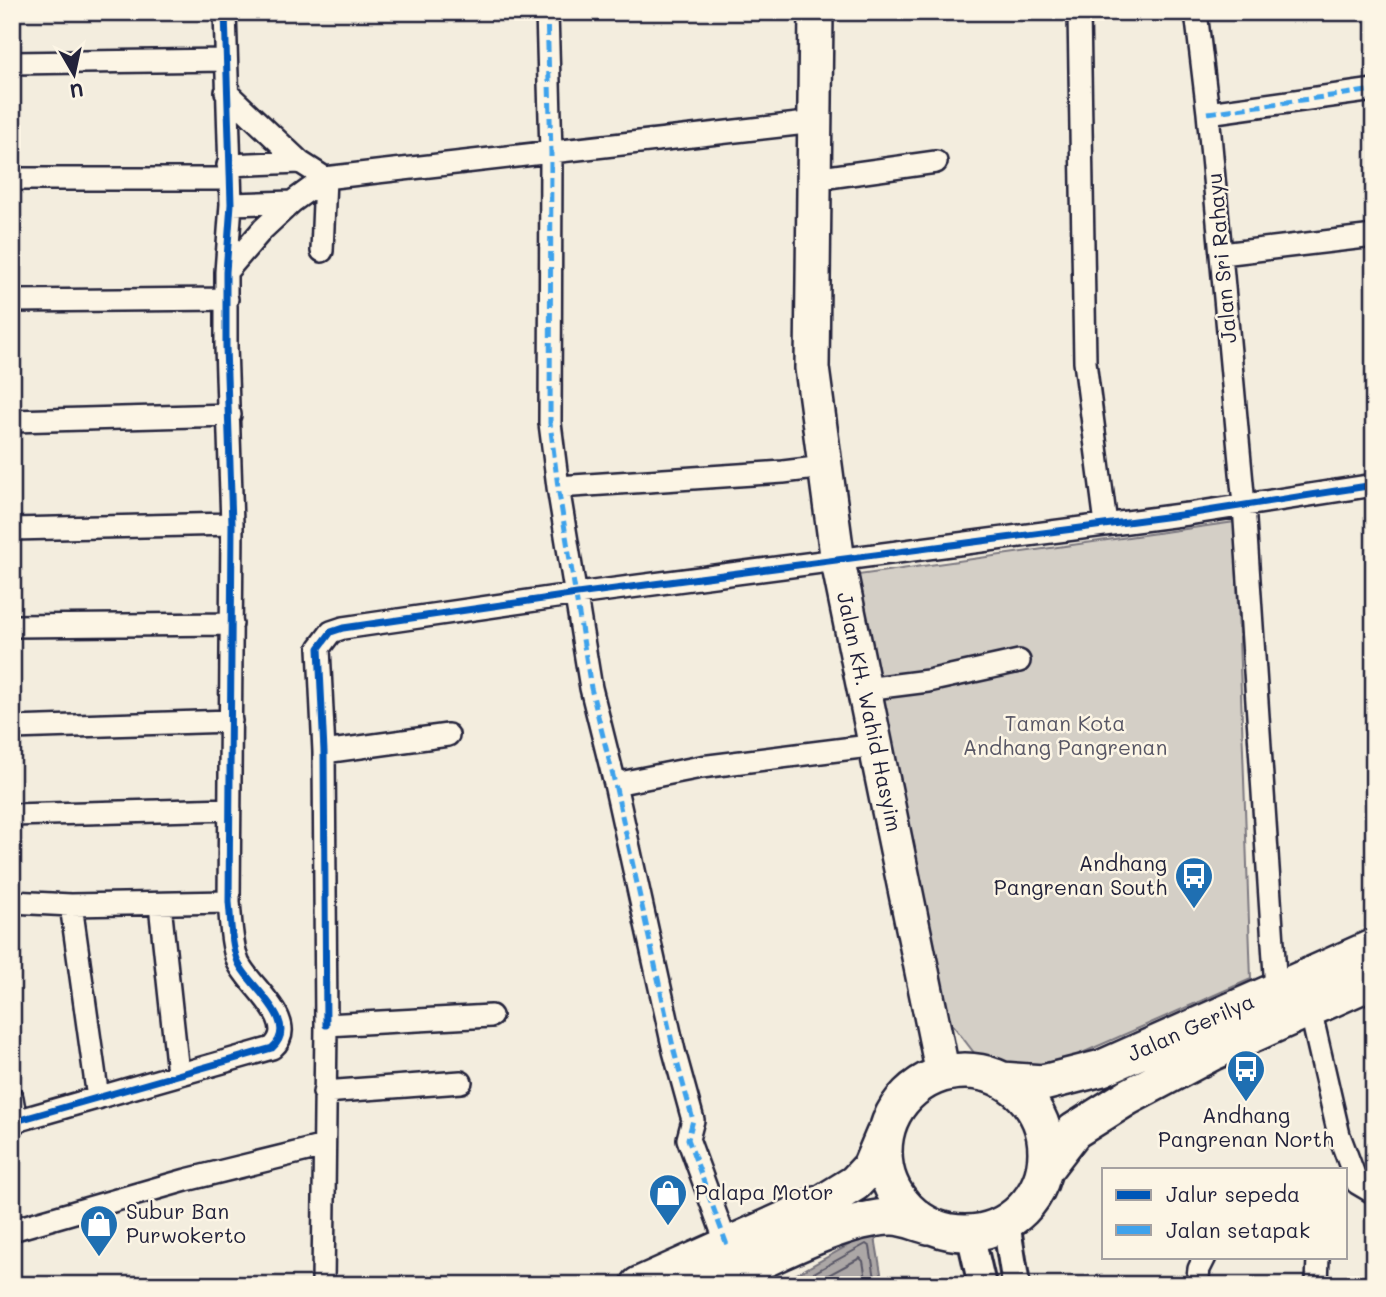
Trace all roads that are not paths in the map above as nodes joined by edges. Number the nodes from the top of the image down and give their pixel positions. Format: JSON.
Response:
{"nodes":[{"id":1,"x":225,"y":12,"type":"edge"},
{"id":2,"x":547,"y":12,"type":"edge"},
{"id":3,"x":816,"y":12,"type":"edge"},
{"id":4,"x":1079,"y":12,"type":"edge"},
{"id":5,"x":1196,"y":12,"type":"edge"},
{"id":6,"x":226,"y":60,"type":"junction"},
{"id":7,"x":12,"y":63,"type":"edge"},
{"id":8,"x":1374,"y":90,"type":"edge"},
{"id":9,"x":226,"y":92,"type":"junction"},
{"id":10,"x":1208,"y":113,"type":"junction"},
{"id":11,"x":815,"y":122,"type":"junction"},
{"id":12,"x":551,"y":153,"type":"junction"},
{"id":13,"x":300,"y":162,"type":"junction"},
{"id":14,"x":936,"y":162,"type":"dead end"},
{"id":15,"x":228,"y":172,"type":"junction"},
{"id":16,"x":325,"y":178,"type":"junction"},
{"id":17,"x":12,"y":179,"type":"edge"},
{"id":18,"x":814,"y":179,"type":"junction"},
{"id":19,"x":292,"y":202,"type":"junction"},
{"id":20,"x":231,"y":204,"type":"junction"},
{"id":21,"x":1374,"y":236,"type":"edge"},
{"id":22,"x":322,"y":251,"type":"dead end"},
{"id":23,"x":1222,"y":254,"type":"junction"},
{"id":24,"x":226,"y":272,"type":"junction"},
{"id":25,"x":227,"y":299,"type":"junction"},
{"id":26,"x":12,"y":301,"type":"edge"},
{"id":27,"x":230,"y":415,"type":"junction"},
{"id":28,"x":12,"y":421,"type":"edge"},
{"id":29,"x":824,"y":467,"type":"junction"},
{"id":30,"x":1374,"y":485,"type":"edge"},
{"id":31,"x":558,"y":487,"type":"junction"},
{"id":32,"x":1244,"y":505,"type":"junction"},
{"id":33,"x":232,"y":524,"type":"junction"},
{"id":34,"x":1106,"y":524,"type":"junction"},
{"id":35,"x":12,"y":529,"type":"edge"},
{"id":36,"x":838,"y":562,"type":"junction"},
{"id":37,"x":577,"y":594,"type":"junction"},
{"id":38,"x":232,"y":624,"type":"junction"},
{"id":39,"x":12,"y":626,"type":"edge"},
{"id":40,"x":1018,"y":660,"type":"dead end"},
{"id":41,"x":865,"y":689,"type":"junction"},
{"id":42,"x":231,"y":721,"type":"junction"},
{"id":43,"x":12,"y":728,"type":"edge"},
{"id":44,"x":448,"y":735,"type":"dead end"},
{"id":45,"x":877,"y":745,"type":"junction"},
{"id":46,"x":324,"y":752,"type":"junction"},
{"id":47,"x":615,"y":784,"type":"junction"},
{"id":48,"x":230,"y":809,"type":"junction"},
{"id":49,"x":12,"y":815,"type":"edge"},
{"id":50,"x":12,"y":902,"type":"edge"},
{"id":51,"x":229,"y":902,"type":"junction"},
{"id":52,"x":71,"y":905,"type":"junction"},
{"id":53,"x":160,"y":905,"type":"junction"},
{"id":54,"x":1374,"y":947,"type":"edge"},
{"id":55,"x":1374,"y":980,"type":"edge"},
{"id":56,"x":1276,"y":989,"type":"junction"},
{"id":57,"x":1310,"y":1009,"type":"junction"},
{"id":58,"x":491,"y":1016,"type":"dead end"},
{"id":59,"x":326,"y":1025,"type":"junction"},
{"id":60,"x":178,"y":1073,"type":"junction"},
{"id":61,"x":943,"y":1074,"type":"junction"},
{"id":62,"x":1002,"y":1080,"type":"junction"},
{"id":63,"x":461,"y":1082,"type":"dead end"},
{"id":64,"x":324,"y":1092,"type":"junction"},
{"id":65,"x":12,"y":1098,"type":"edge"},
{"id":66,"x":98,"y":1098,"type":"junction"},
{"id":67,"x":890,"y":1119,"type":"junction"},
{"id":68,"x":324,"y":1146,"type":"junction"},
{"id":69,"x":1044,"y":1170,"type":"junction"},
{"id":70,"x":1374,"y":1193,"type":"edge"},
{"id":71,"x":1006,"y":1222,"type":"junction"},
{"id":72,"x":932,"y":1227,"type":"junction"},
{"id":73,"x":12,"y":1230,"type":"edge"},
{"id":74,"x":970,"y":1233,"type":"junction"},
{"id":75,"x":727,"y":1245,"type":"junction"},
{"id":76,"x":1204,"y":1258,"type":"edge"},
{"id":77,"x":1318,"y":1258,"type":"edge"},
{"id":78,"x":323,"y":1285,"type":"edge"},
{"id":79,"x":639,"y":1285,"type":"edge"},
{"id":80,"x":709,"y":1285,"type":"edge"},
{"id":81,"x":982,"y":1285,"type":"edge"},
{"id":82,"x":1016,"y":1285,"type":"edge"},
{"id":83,"x":1197,"y":1285,"type":"edge"},
{"id":84,"x":1317,"y":1285,"type":"edge"}],
"edges":[{"from":1,"to":6,"type":"street"},
{"from":2,"to":12,"type":"street"},
{"from":3,"to":11,"type":"main road","name":"Jalan KH. Wahid Hasyim"},
{"from":4,"to":34,"type":"street"},
{"from":5,"to":10,"type":"street","name":"Jalan Sri Rahayu"},
{"from":6,"to":7,"type":"street"},
{"from":6,"to":9,"type":"street"},
{"from":8,"to":10,"type":"street"},
{"from":9,"to":13,"type":"street"},
{"from":9,"to":15,"type":"street"},
{"from":10,"to":23,"type":"street","name":"Jalan Sri Rahayu"},
{"from":11,"to":12,"type":"street"},
{"from":11,"to":18,"type":"main road","name":"Jalan KH. Wahid Hasyim"},
{"from":12,"to":16,"type":"street"},
{"from":12,"to":31,"type":"street"},
{"from":13,"to":15,"type":"street"},
{"from":13,"to":16,"type":"street"},
{"from":14,"to":18,"type":"street"},
{"from":15,"to":17,"type":"street"},
{"from":15,"to":20,"type":"street"},
{"from":16,"to":19,"type":"street"},
{"from":16,"to":22,"type":"street"},
{"from":18,"to":29,"type":"main road","name":"Jalan KH. Wahid Hasyim"},
{"from":19,"to":20,"type":"street"},
{"from":19,"to":24,"type":"street"},
{"from":20,"to":24,"type":"street"},
{"from":21,"to":23,"type":"street"},
{"from":23,"to":32,"type":"street","name":"Jalan Sri Rahayu"},
{"from":24,"to":25,"type":"street"},
{"from":25,"to":26,"type":"street"},
{"from":25,"to":27,"type":"street"},
{"from":27,"to":28,"type":"street"},
{"from":27,"to":33,"type":"street"},
{"from":29,"to":31,"type":"street"},
{"from":29,"to":36,"type":"main road","name":"Jalan KH. Wahid Hasyim"},
{"from":30,"to":32,"type":"street"},
{"from":31,"to":37,"type":"street"},
{"from":32,"to":34,"type":"street"},
{"from":32,"to":56,"type":"street","name":"Jalan Sri Rahayu"},
{"from":33,"to":35,"type":"street"},
{"from":33,"to":38,"type":"street"},
{"from":34,"to":36,"type":"street"},
{"from":36,"to":37,"type":"street"},
{"from":36,"to":41,"type":"main road","name":"Jalan KH. Wahid Hasyim"},
{"from":37,"to":46,"type":"street"},
{"from":37,"to":47,"type":"street"},
{"from":38,"to":39,"type":"street"},
{"from":38,"to":42,"type":"street"},
{"from":40,"to":41,"type":"street"},
{"from":41,"to":45,"type":"main road","name":"Jalan KH. Wahid Hasyim"},
{"from":42,"to":43,"type":"street"},
{"from":42,"to":48,"type":"street"},
{"from":44,"to":46,"type":"street"},
{"from":45,"to":47,"type":"street"},
{"from":45,"to":61,"type":"main road","name":"Jalan KH. Wahid Hasyim"},
{"from":46,"to":59,"type":"street"},
{"from":47,"to":75,"type":"street"},
{"from":48,"to":49,"type":"street"},
{"from":48,"to":51,"type":"street"},
{"from":50,"to":52,"type":"street"},
{"from":51,"to":53,"type":"street"},
{"from":51,"to":60,"type":"street"},
{"from":52,"to":53,"type":"street"},
{"from":52,"to":66,"type":"street"},
{"from":53,"to":60,"type":"street"},
{"from":54,"to":56,"type":"highway","name":"Jalan Gerilya"},
{"from":55,"to":57,"type":"highway","name":"Jalan Gerilya"},
{"from":56,"to":62,"type":"highway","name":"Jalan Gerilya"},
{"from":57,"to":69,"type":"highway","name":"Jalan Gerilya"},
{"from":57,"to":70,"type":"street"},
{"from":58,"to":59,"type":"street"},
{"from":59,"to":64,"type":"street"},
{"from":60,"to":66,"type":"street"},
{"from":61,"to":62,"type":"highway"},
{"from":61,"to":67,"type":"highway"},
{"from":62,"to":69,"type":"highway"},
{"from":63,"to":64,"type":"street"},
{"from":64,"to":68,"type":"street"},
{"from":65,"to":66,"type":"street"},
{"from":67,"to":72,"type":"highway"},
{"from":67,"to":75,"type":"highway"},
{"from":68,"to":73,"type":"street"},
{"from":68,"to":78,"type":"street"},
{"from":69,"to":71,"type":"highway"},
{"from":71,"to":74,"type":"highway"},
{"from":71,"to":82,"type":"street"},
{"from":72,"to":74,"type":"highway"},
{"from":72,"to":80,"type":"highway"},
{"from":74,"to":81,"type":"street"},
{"from":75,"to":79,"type":"highway"},
{"from":76,"to":83,"type":"street"},
{"from":77,"to":84,"type":"street"}]}
